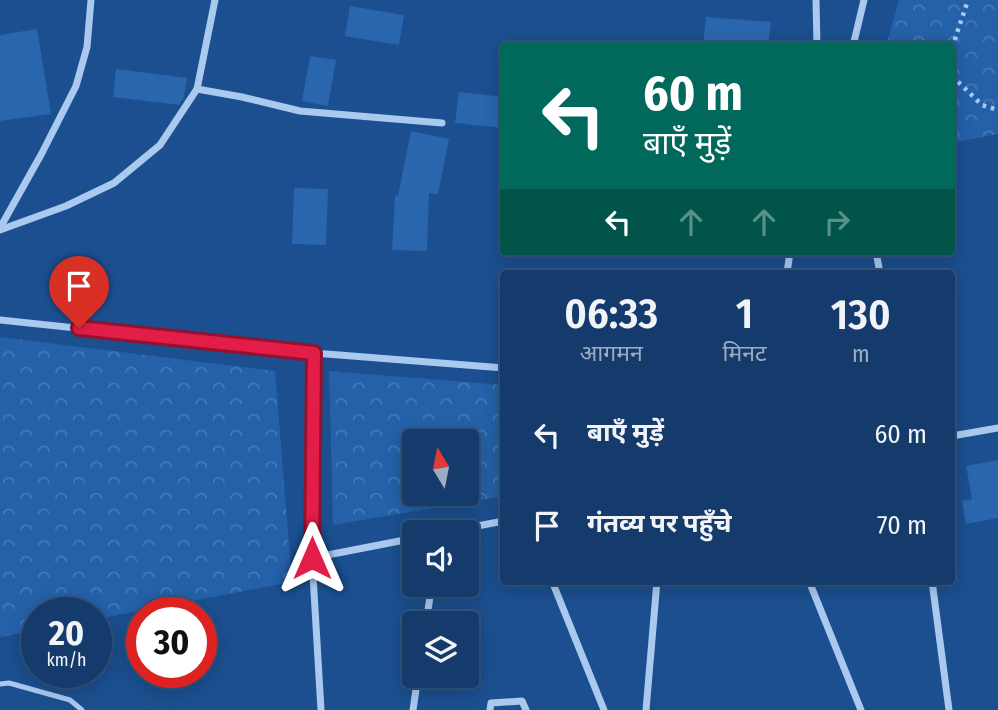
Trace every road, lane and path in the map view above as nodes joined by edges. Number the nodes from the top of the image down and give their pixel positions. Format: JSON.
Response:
{"nodes":[{"id":1,"x":91,"y":0,"type":"edge"},
{"id":2,"x":215,"y":0,"type":"edge"},
{"id":3,"x":816,"y":0,"type":"edge"},
{"id":4,"x":864,"y":0,"type":"edge"},
{"id":5,"x":968,"y":0,"type":"edge"},
{"id":6,"x":817,"y":42,"type":"edge"},
{"id":7,"x":854,"y":42,"type":"edge"},
{"id":8,"x":954,"y":42,"type":"edge"},
{"id":9,"x":955,"y":79,"type":"edge"},
{"id":10,"x":197,"y":89,"type":"junction"},
{"id":11,"x":998,"y":110,"type":"edge"},
{"id":12,"x":442,"y":123,"type":"dead end"},
{"id":13,"x":0,"y":229,"type":"edge"},
{"id":14,"x":0,"y":320,"type":"edge"},
{"id":15,"x":314,"y":353,"type":"junction"},
{"id":16,"x":500,"y":368,"type":"edge"},
{"id":17,"x":998,"y":428,"type":"edge"},
{"id":18,"x":955,"y":435,"type":"edge"},
{"id":19,"x":500,"y":522,"type":"edge"},
{"id":20,"x":479,"y":526,"type":"edge"},
{"id":21,"x":402,"y":541,"type":"edge"},
{"id":22,"x":312,"y":558,"type":"junction"},
{"id":23,"x":554,"y":585,"type":"edge"},
{"id":24,"x":656,"y":585,"type":"edge"},
{"id":25,"x":810,"y":585,"type":"edge"},
{"id":26,"x":933,"y":585,"type":"edge"},
{"id":27,"x":0,"y":684,"type":"edge"},
{"id":28,"x":416,"y":688,"type":"edge"},
{"id":29,"x":82,"y":710,"type":"edge"},
{"id":30,"x":321,"y":710,"type":"edge"},
{"id":31,"x":413,"y":710,"type":"edge"},
{"id":32,"x":490,"y":710,"type":"edge"},
{"id":33,"x":526,"y":710,"type":"edge"},
{"id":34,"x":604,"y":710,"type":"edge"},
{"id":35,"x":646,"y":710,"type":"edge"},
{"id":36,"x":861,"y":710,"type":"edge"},
{"id":37,"x":949,"y":710,"type":"edge"}],
"edges":[{"from":1,"to":13,"type":"street"},
{"from":2,"to":10,"type":"street"},
{"from":3,"to":6,"type":"street"},
{"from":4,"to":7,"type":"street"},
{"from":5,"to":8,"type":"path"},
{"from":9,"to":11,"type":"path"},
{"from":10,"to":12,"type":"street"},
{"from":10,"to":13,"type":"street"},
{"from":14,"to":15,"type":"street"},
{"from":15,"to":16,"type":"street"},
{"from":15,"to":22,"type":"street"},
{"from":17,"to":18,"type":"street"},
{"from":19,"to":20,"type":"street"},
{"from":21,"to":22,"type":"street"},
{"from":22,"to":30,"type":"street"},
{"from":23,"to":34,"type":"street"},
{"from":24,"to":35,"type":"street"},
{"from":25,"to":36,"type":"street"},
{"from":26,"to":37,"type":"street"},
{"from":27,"to":29,"type":"lane"},
{"from":28,"to":31,"type":"street"},
{"from":32,"to":33,"type":"street"}]}
